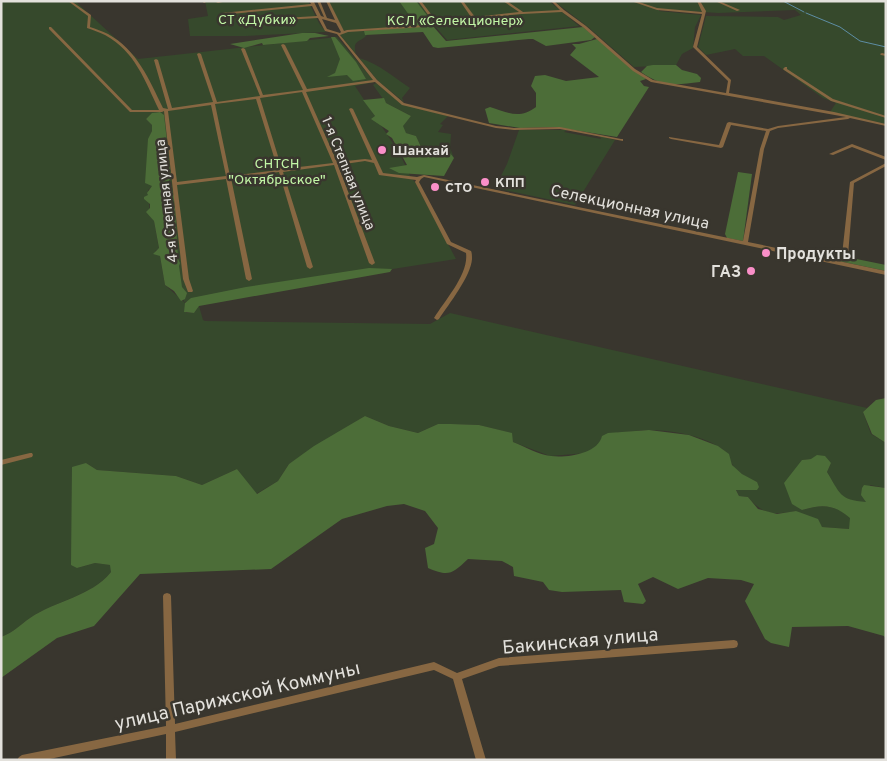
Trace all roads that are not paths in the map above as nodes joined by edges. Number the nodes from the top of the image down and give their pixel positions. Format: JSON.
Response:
{"nodes":[{"id":1,"x":69,"y":1,"type":"edge"},
{"id":2,"x":226,"y":1,"type":"edge"},
{"id":3,"x":318,"y":1,"type":"edge"},
{"id":4,"x":327,"y":1,"type":"edge"},
{"id":5,"x":419,"y":1,"type":"edge"},
{"id":6,"x":461,"y":1,"type":"edge"},
{"id":7,"x":504,"y":1,"type":"edge"},
{"id":8,"x":552,"y":1,"type":"edge"},
{"id":9,"x":632,"y":1,"type":"edge"},
{"id":10,"x":698,"y":1,"type":"edge"},
{"id":11,"x":716,"y":1,"type":"edge"},
{"id":12,"x":218,"y":2,"type":"edge"},
{"id":13,"x":312,"y":3,"type":"edge"},
{"id":14,"x":738,"y":10,"type":"dead end"},
{"id":15,"x":563,"y":11,"type":"junction"},
{"id":16,"x":522,"y":13,"type":"junction"},
{"id":17,"x":703,"y":13,"type":"junction"},
{"id":18,"x":222,"y":14,"type":"dead end"},
{"id":19,"x":319,"y":18,"type":"junction"},
{"id":20,"x":474,"y":18,"type":"junction"},
{"id":21,"x":326,"y":19,"type":"junction"},
{"id":22,"x":283,"y":20,"type":"dead end"},
{"id":23,"x":338,"y":22,"type":"junction"},
{"id":24,"x":436,"y":24,"type":"junction"},
{"id":25,"x":50,"y":28,"type":"dead end"},
{"id":26,"x":341,"y":33,"type":"junction"},
{"id":27,"x":283,"y":45,"type":"dead end"},
{"id":28,"x":243,"y":49,"type":"dead end"},
{"id":29,"x":199,"y":54,"type":"dead end"},
{"id":30,"x":156,"y":60,"type":"dead end"},
{"id":31,"x":786,"y":68,"type":"dead end"},
{"id":32,"x":376,"y":82,"type":"junction"},
{"id":33,"x":305,"y":91,"type":"junction"},
{"id":34,"x":726,"y":95,"type":"junction"},
{"id":35,"x":260,"y":97,"type":"junction"},
{"id":36,"x":214,"y":103,"type":"junction"},
{"id":37,"x":167,"y":110,"type":"junction"},
{"id":38,"x":351,"y":110,"type":"dead end"},
{"id":39,"x":886,"y":116,"type":"edge"},
{"id":40,"x":842,"y":117,"type":"junction"},
{"id":41,"x":886,"y":125,"type":"edge"},
{"id":42,"x":768,"y":130,"type":"junction"},
{"id":43,"x":671,"y":138,"type":"dead end"},
{"id":44,"x":621,"y":140,"type":"dead end"},
{"id":45,"x":831,"y":154,"type":"dead end"},
{"id":46,"x":886,"y":160,"type":"edge"},
{"id":47,"x":374,"y":162,"type":"junction"},
{"id":48,"x":335,"y":163,"type":"junction"},
{"id":49,"x":886,"y":164,"type":"edge"},
{"id":50,"x":280,"y":169,"type":"junction"},
{"id":51,"x":228,"y":176,"type":"junction"},
{"id":52,"x":418,"y":179,"type":"junction"},
{"id":53,"x":175,"y":184,"type":"junction"},
{"id":54,"x":745,"y":244,"type":"junction"},
{"id":55,"x":844,"y":255,"type":"dead end"},
{"id":56,"x":372,"y":263,"type":"dead end"},
{"id":57,"x":310,"y":267,"type":"dead end"},
{"id":58,"x":886,"y":273,"type":"edge"},
{"id":59,"x":249,"y":279,"type":"dead end"},
{"id":60,"x":190,"y":291,"type":"dead end"},
{"id":61,"x":437,"y":318,"type":"dead end"},
{"id":62,"x":30,"y":455,"type":"dead end"},
{"id":63,"x":1,"y":463,"type":"edge"},
{"id":64,"x":167,"y":596,"type":"dead end"},
{"id":65,"x":734,"y":644,"type":"dead end"},
{"id":66,"x":457,"y":677,"type":"junction"},
{"id":67,"x":170,"y":729,"type":"junction"},
{"id":68,"x":22,"y":760,"type":"edge"},
{"id":69,"x":171,"y":760,"type":"edge"},
{"id":70,"x":481,"y":760,"type":"edge"}],
"edges":[{"from":1,"to":37,"type":"street"},
{"from":2,"to":12,"type":"street"},
{"from":3,"to":21,"type":"street"},
{"from":4,"to":23,"type":"street"},
{"from":5,"to":24,"type":"street"},
{"from":6,"to":20,"type":"street"},
{"from":7,"to":16,"type":"street"},
{"from":8,"to":15,"type":"street"},
{"from":9,"to":17,"type":"street"},
{"from":10,"to":17,"type":"street"},
{"from":11,"to":14,"type":"street"},
{"from":13,"to":18,"type":"street"},
{"from":13,"to":19,"type":"street"},
{"from":15,"to":16,"type":"street"},
{"from":15,"to":34,"type":"street"},
{"from":16,"to":20,"type":"street"},
{"from":17,"to":34,"type":"street"},
{"from":19,"to":21,"type":"street"},
{"from":19,"to":22,"type":"street"},
{"from":19,"to":26,"type":"street"},
{"from":20,"to":24,"type":"street"},
{"from":21,"to":23,"type":"street"},
{"from":23,"to":26,"type":"street"},
{"from":24,"to":26,"type":"street"},
{"from":25,"to":37,"type":"street"},
{"from":26,"to":32,"type":"street"},
{"from":27,"to":33,"type":"street","name":"1-я Степная улица"},
{"from":28,"to":35,"type":"street"},
{"from":29,"to":36,"type":"street"},
{"from":30,"to":37,"type":"street","name":"4-я Степная улица"},
{"from":31,"to":39,"type":"street"},
{"from":32,"to":33,"type":"street"},
{"from":32,"to":44,"type":"street"},
{"from":33,"to":35,"type":"street"},
{"from":33,"to":48,"type":"street","name":"1-я Степная улица"},
{"from":34,"to":40,"type":"street"},
{"from":35,"to":36,"type":"street"},
{"from":35,"to":50,"type":"street"},
{"from":36,"to":37,"type":"street"},
{"from":36,"to":51,"type":"street"},
{"from":37,"to":53,"type":"street","name":"4-я Степная улица"},
{"from":38,"to":47,"type":"street"},
{"from":40,"to":41,"type":"street"},
{"from":40,"to":42,"type":"street"},
{"from":42,"to":43,"type":"street"},
{"from":42,"to":54,"type":"street"},
{"from":45,"to":46,"type":"street"},
{"from":47,"to":48,"type":"street"},
{"from":47,"to":52,"type":"street","name":"Селекционная улица"},
{"from":48,"to":50,"type":"street"},
{"from":48,"to":56,"type":"street","name":"1-я Степная улица"},
{"from":49,"to":55,"type":"street"},
{"from":50,"to":51,"type":"street"},
{"from":50,"to":57,"type":"street"},
{"from":51,"to":53,"type":"street"},
{"from":51,"to":59,"type":"street"},
{"from":52,"to":54,"type":"street","name":"Селекционная улица"},
{"from":52,"to":61,"type":"street"},
{"from":53,"to":60,"type":"street","name":"4-я Степная улица"},
{"from":54,"to":58,"type":"street","name":"Селекционная улица"},
{"from":62,"to":63,"type":"street"},
{"from":64,"to":67,"type":"street"},
{"from":65,"to":66,"type":"street","name":"Бакинская улица"},
{"from":66,"to":67,"type":"street","name":"улица Парижской Коммуны"},
{"from":66,"to":70,"type":"street"},
{"from":67,"to":68,"type":"street","name":"улица Парижской Коммуны"},
{"from":67,"to":69,"type":"street"}]}
